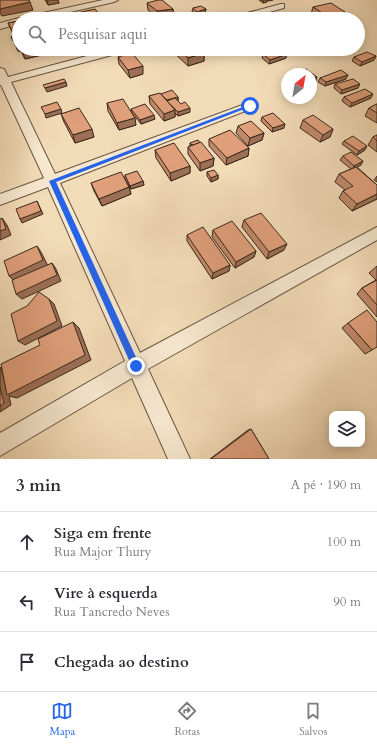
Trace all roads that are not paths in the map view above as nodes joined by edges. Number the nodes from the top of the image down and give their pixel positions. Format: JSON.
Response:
{"nodes":[{"id":1,"x":114,"y":0,"type":"edge"},
{"id":2,"x":281,"y":6,"type":"dead end"},
{"id":3,"x":60,"y":12,"type":"edge"},
{"id":4,"x":260,"y":12,"type":"edge"},
{"id":5,"x":12,"y":23,"type":"edge"},
{"id":6,"x":0,"y":26,"type":"edge"},
{"id":7,"x":94,"y":56,"type":"edge"},
{"id":8,"x":1,"y":78,"type":"edge"},
{"id":9,"x":250,"y":106,"type":"dead end"},
{"id":10,"x":52,"y":181,"type":"junction"},
{"id":11,"x":0,"y":200,"type":"edge"},
{"id":12,"x":377,"y":234,"type":"edge"},
{"id":13,"x":136,"y":366,"type":"junction"},
{"id":14,"x":0,"y":445,"type":"edge"},
{"id":15,"x":179,"y":459,"type":"edge"}],
"edges":[{"from":1,"to":3,"type":"street"},
{"from":2,"to":4,"type":"street"},
{"from":5,"to":6,"type":"street"},
{"from":7,"to":8,"type":"street"},
{"from":8,"to":10,"type":"street"},
{"from":9,"to":10,"type":"street"},
{"from":10,"to":11,"type":"street"},
{"from":10,"to":13,"type":"street"},
{"from":12,"to":13,"type":"street"},
{"from":13,"to":14,"type":"street"},
{"from":13,"to":15,"type":"street"}]}
